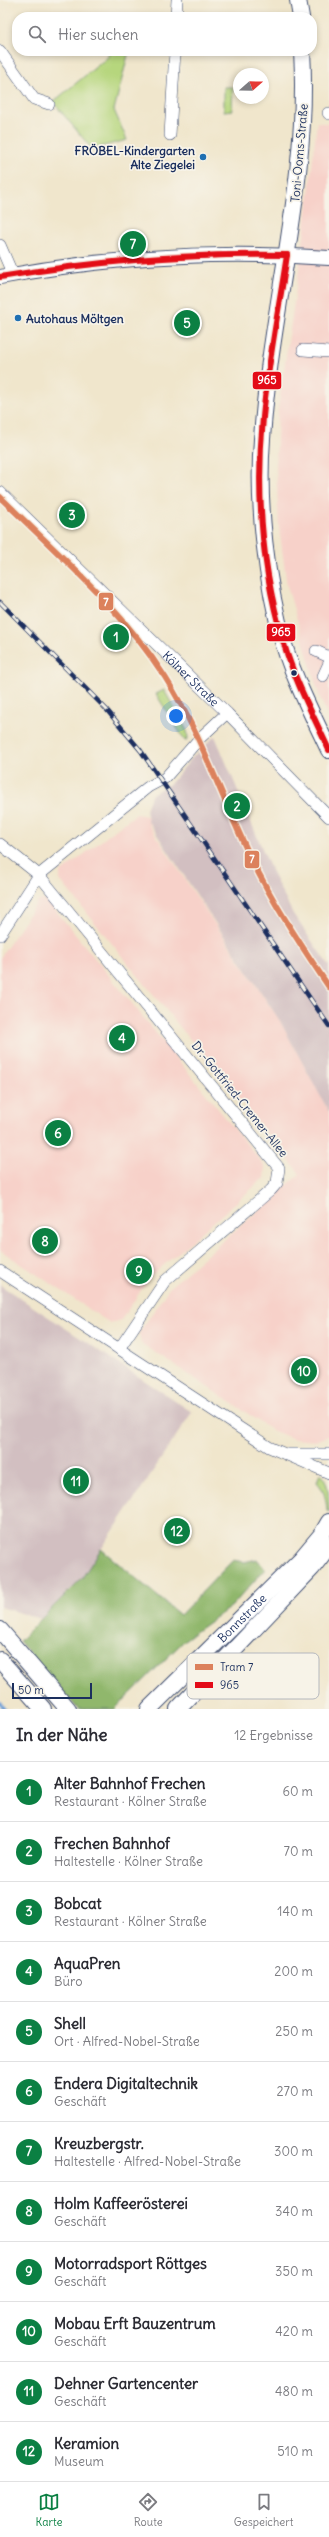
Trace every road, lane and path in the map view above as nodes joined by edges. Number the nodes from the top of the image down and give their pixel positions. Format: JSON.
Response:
{"nodes":[{"id":1,"x":177,"y":0,"type":"edge"},
{"id":2,"x":298,"y":0,"type":"edge"},
{"id":3,"x":176,"y":12,"type":"edge"},
{"id":4,"x":299,"y":12,"type":"edge"},
{"id":5,"x":0,"y":51,"type":"edge"},
{"id":6,"x":175,"y":56,"type":"edge"},
{"id":7,"x":302,"y":56,"type":"edge"},
{"id":8,"x":49,"y":104,"type":"dead end"},
{"id":9,"x":170,"y":135,"type":"dead end"},
{"id":10,"x":0,"y":246,"type":"edge"},
{"id":11,"x":287,"y":255,"type":"junction"},
{"id":12,"x":329,"y":258,"type":"edge"},
{"id":13,"x":6,"y":276,"type":"edge"},
{"id":14,"x":303,"y":350,"type":"dead end"},
{"id":15,"x":329,"y":352,"type":"edge"},
{"id":16,"x":0,"y":492,"type":"edge"},
{"id":17,"x":316,"y":650,"type":"dead end"},
{"id":18,"x":329,"y":657,"type":"edge"},
{"id":19,"x":329,"y":663,"type":"edge"},
{"id":20,"x":323,"y":676,"type":"dead end"},
{"id":21,"x":227,"y":713,"type":"junction"},
{"id":22,"x":329,"y":750,"type":"edge"},
{"id":23,"x":329,"y":817,"type":"edge"},
{"id":24,"x":0,"y":844,"type":"edge"},
{"id":25,"x":39,"y":875,"type":"junction"},
{"id":26,"x":0,"y":935,"type":"edge"},
{"id":27,"x":0,"y":1271,"type":"edge"},
{"id":28,"x":119,"y":1349,"type":"junction"},
{"id":29,"x":286,"y":1454,"type":"junction"},
{"id":30,"x":329,"y":1454,"type":"edge"},
{"id":31,"x":329,"y":1473,"type":"edge"},
{"id":32,"x":329,"y":1522,"type":"edge"},
{"id":33,"x":329,"y":1546,"type":"edge"},
{"id":34,"x":0,"y":1630,"type":"edge"},
{"id":35,"x":206,"y":1653,"type":"edge"},
{"id":36,"x":231,"y":1653,"type":"edge"},
{"id":37,"x":0,"y":1660,"type":"edge"},
{"id":38,"x":187,"y":1672,"type":"edge"},
{"id":39,"x":188,"y":1699,"type":"edge"},
{"id":40,"x":42,"y":1709,"type":"edge"},
{"id":41,"x":68,"y":1709,"type":"edge"},
{"id":42,"x":149,"y":1709,"type":"edge"},
{"id":43,"x":178,"y":1709,"type":"edge"}],
"edges":[{"from":1,"to":3,"type":"street"},
{"from":2,"to":4,"type":"main road"},
{"from":5,"to":8,"type":"street"},
{"from":6,"to":9,"type":"street"},
{"from":7,"to":11,"type":"main road","name":"Toni-Ooms-Straße"},
{"from":10,"to":13,"type":"street"},
{"from":11,"to":12,"type":"street"},
{"from":11,"to":13,"type":"street"},
{"from":11,"to":22,"type":"main road"},
{"from":14,"to":15,"type":"street"},
{"from":16,"to":21,"type":"street","name":"Kölner Straße"},
{"from":17,"to":18,"type":"street"},
{"from":19,"to":20,"type":"street"},
{"from":21,"to":23,"type":"street","name":"Kölner Straße"},
{"from":21,"to":25,"type":"street"},
{"from":24,"to":25,"type":"street","name":"Dr.-Gottfried-Cremer-Allee"},
{"from":25,"to":26,"type":"street"},
{"from":25,"to":28,"type":"street","name":"Dr.-Gottfried-Cremer-Allee"},
{"from":27,"to":28,"type":"street"},
{"from":28,"to":29,"type":"street"},
{"from":29,"to":30,"type":"street"},
{"from":29,"to":31,"type":"street"},
{"from":32,"to":35,"type":"main road","name":"Bonnstraße"},
{"from":33,"to":36,"type":"main road","name":"Bonnstraße"},
{"from":34,"to":41,"type":"main road"},
{"from":37,"to":40,"type":"main road"},
{"from":38,"to":42,"type":"main road","name":"Bonnstraße"},
{"from":39,"to":43,"type":"main road","name":"Bonnstraße"}]}
